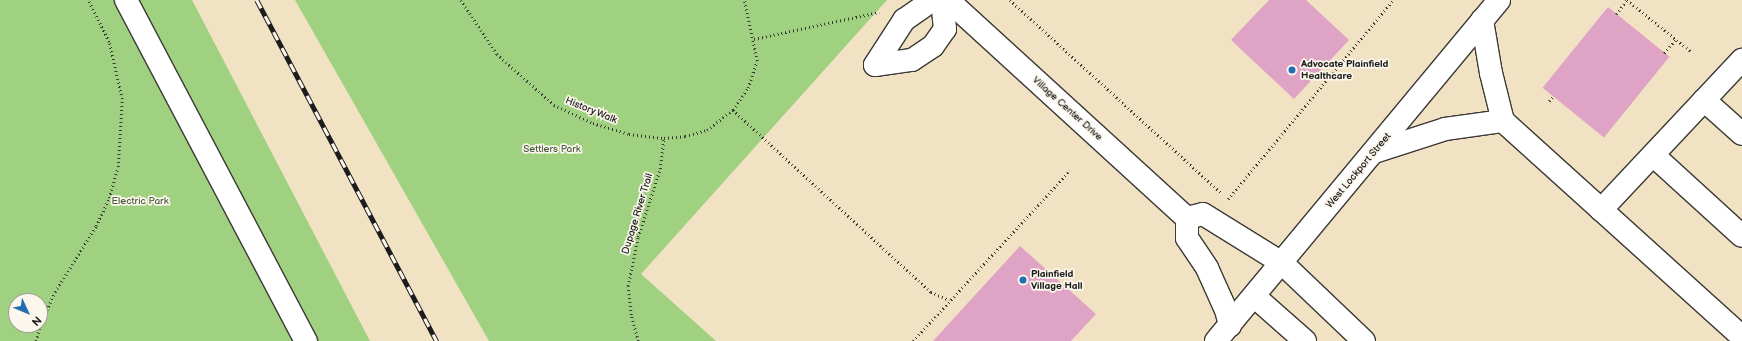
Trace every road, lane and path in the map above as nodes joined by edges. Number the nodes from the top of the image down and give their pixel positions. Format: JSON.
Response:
{"nodes":[{"id":1,"x":88,"y":0,"type":"edge"},
{"id":2,"x":126,"y":0,"type":"edge"},
{"id":3,"x":461,"y":0,"type":"edge"},
{"id":4,"x":744,"y":0,"type":"edge"},
{"id":5,"x":933,"y":0,"type":"edge"},
{"id":6,"x":942,"y":0,"type":"edge"},
{"id":7,"x":948,"y":0,"type":"edge"},
{"id":8,"x":1010,"y":0,"type":"edge"},
{"id":9,"x":1393,"y":0,"type":"edge"},
{"id":10,"x":1499,"y":0,"type":"edge"},
{"id":11,"x":887,"y":10,"type":"dead end"},
{"id":12,"x":1616,"y":14,"type":"dead end"},
{"id":13,"x":1482,"y":20,"type":"junction"},
{"id":14,"x":754,"y":39,"type":"junction"},
{"id":15,"x":1676,"y":39,"type":"junction"},
{"id":16,"x":1692,"y":52,"type":"dead end"},
{"id":17,"x":1664,"y":53,"type":"dead end"},
{"id":18,"x":1742,"y":60,"type":"edge"},
{"id":19,"x":1553,"y":96,"type":"dead end"},
{"id":20,"x":1549,"y":100,"type":"dead end"},
{"id":21,"x":1704,"y":100,"type":"junction"},
{"id":22,"x":733,"y":110,"type":"junction"},
{"id":23,"x":1503,"y":121,"type":"junction"},
{"id":24,"x":1742,"y":134,"type":"edge"},
{"id":25,"x":664,"y":138,"type":"junction"},
{"id":26,"x":1374,"y":152,"type":"junction"},
{"id":27,"x":1653,"y":156,"type":"junction"},
{"id":28,"x":1070,"y":170,"type":"dead end"},
{"id":29,"x":1228,"y":200,"type":"junction"},
{"id":30,"x":1233,"y":205,"type":"dead end"},
{"id":31,"x":1601,"y":210,"type":"junction"},
{"id":32,"x":1187,"y":218,"type":"junction"},
{"id":33,"x":1742,"y":236,"type":"edge"},
{"id":34,"x":1282,"y":263,"type":"junction"},
{"id":35,"x":1254,"y":296,"type":"junction"},
{"id":36,"x":949,"y":300,"type":"junction"},
{"id":37,"x":1223,"y":333,"type":"edge"},
{"id":38,"x":1742,"y":337,"type":"edge"},
{"id":39,"x":36,"y":341,"type":"edge"},
{"id":40,"x":306,"y":341,"type":"edge"},
{"id":41,"x":638,"y":341,"type":"edge"},
{"id":42,"x":913,"y":341,"type":"edge"},
{"id":43,"x":1305,"y":341,"type":"edge"},
{"id":44,"x":1364,"y":341,"type":"edge"}],
"edges":[{"from":1,"to":39,"type":"path"},
{"from":2,"to":40,"type":"street"},
{"from":3,"to":25,"type":"path","name":"History Walk"},
{"from":4,"to":14,"type":"path","name":"History Walk"},
{"from":5,"to":6,"type":"street"},
{"from":7,"to":32,"type":"street","name":"Village Center Drive"},
{"from":8,"to":29,"type":"path"},
{"from":9,"to":29,"type":"path"},
{"from":10,"to":13,"type":"street","name":"West Lockport Street"},
{"from":11,"to":14,"type":"path"},
{"from":12,"to":15,"type":"path"},
{"from":13,"to":23,"type":"street"},
{"from":13,"to":26,"type":"street","name":"West Lockport Street"},
{"from":14,"to":22,"type":"path","name":"History Walk"},
{"from":15,"to":16,"type":"path"},
{"from":15,"to":17,"type":"path"},
{"from":18,"to":21,"type":"street"},
{"from":19,"to":20,"type":"path"},
{"from":21,"to":24,"type":"street"},
{"from":21,"to":27,"type":"street"},
{"from":22,"to":25,"type":"path","name":"History Walk"},
{"from":22,"to":36,"type":"path"},
{"from":23,"to":26,"type":"street"},
{"from":23,"to":31,"type":"street"},
{"from":25,"to":41,"type":"path","name":"Dupage River Trail"},
{"from":26,"to":34,"type":"street","name":"West Lockport Street"},
{"from":27,"to":31,"type":"street"},
{"from":27,"to":33,"type":"street"},
{"from":28,"to":36,"type":"path"},
{"from":29,"to":30,"type":"path"},
{"from":31,"to":38,"type":"street"},
{"from":32,"to":34,"type":"street"},
{"from":32,"to":37,"type":"street"},
{"from":34,"to":35,"type":"street","name":"West Lockport Street"},
{"from":34,"to":44,"type":"street"},
{"from":35,"to":37,"type":"street","name":"West Lockport Street"},
{"from":35,"to":43,"type":"street"},
{"from":36,"to":42,"type":"path"}]}
